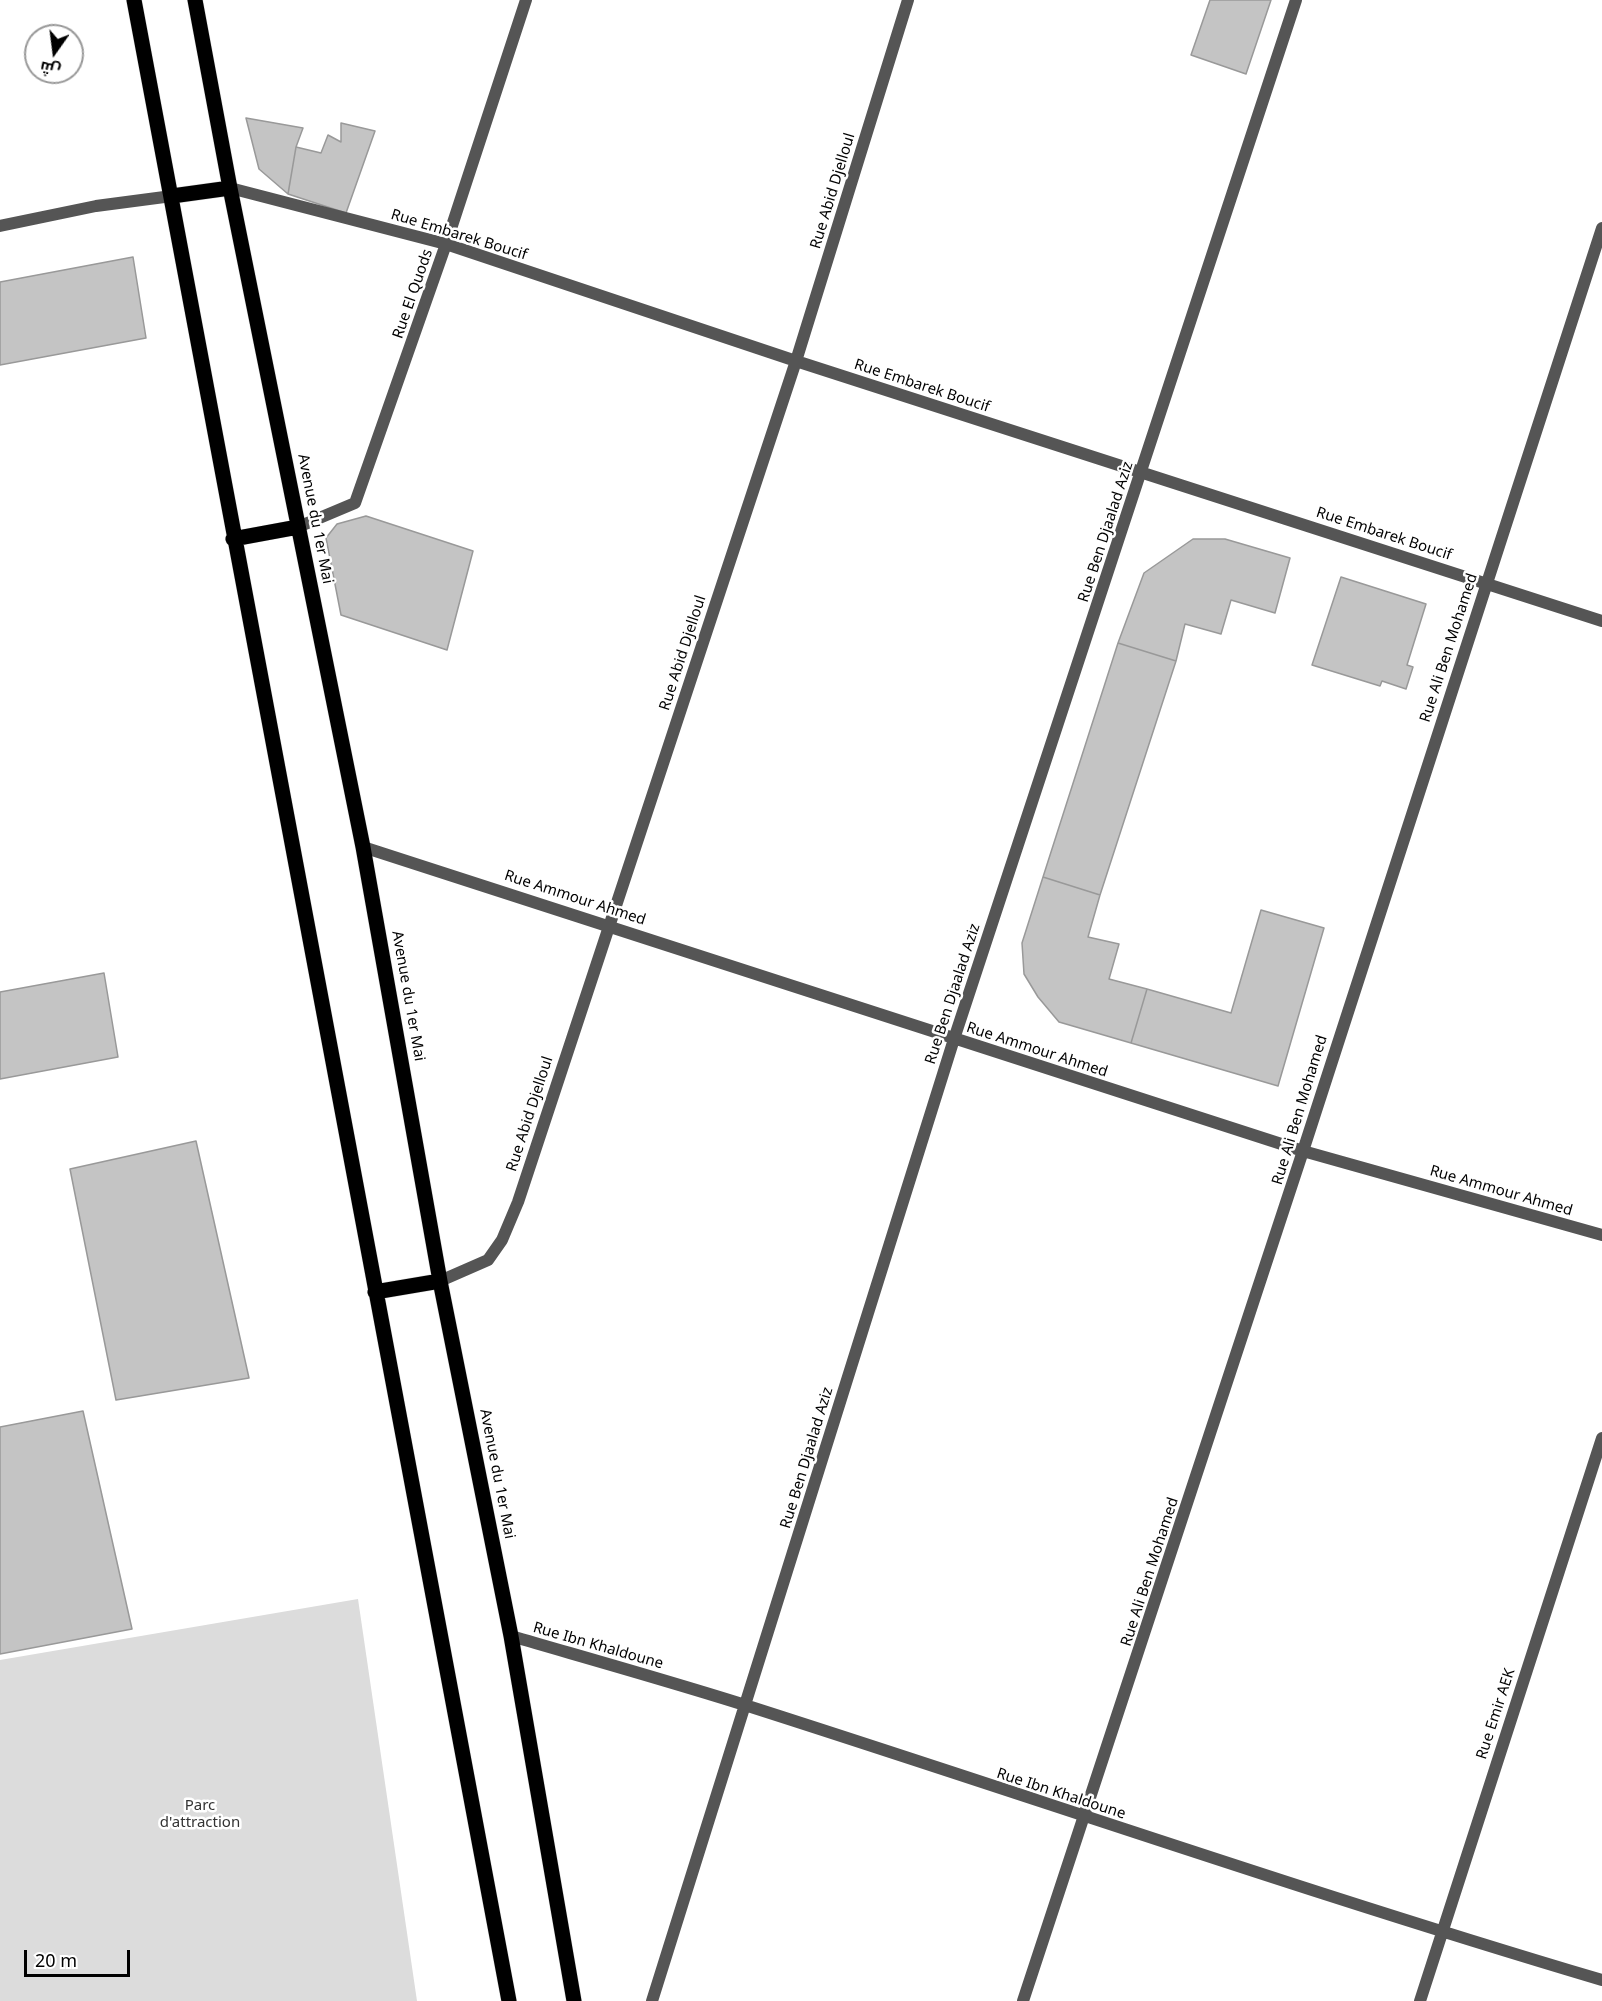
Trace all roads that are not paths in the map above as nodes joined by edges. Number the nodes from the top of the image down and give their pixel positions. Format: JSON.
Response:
{"nodes":[{"id":1,"x":134,"y":0,"type":"edge"},
{"id":2,"x":195,"y":0,"type":"edge"},
{"id":3,"x":526,"y":0,"type":"edge"},
{"id":4,"x":908,"y":0,"type":"edge"},
{"id":5,"x":1296,"y":0,"type":"edge"},
{"id":6,"x":230,"y":188,"type":"junction"},
{"id":7,"x":172,"y":196,"type":"junction"},
{"id":8,"x":0,"y":226,"type":"edge"},
{"id":9,"x":1602,"y":228,"type":"edge"},
{"id":10,"x":446,"y":243,"type":"junction"},
{"id":11,"x":796,"y":361,"type":"junction"},
{"id":12,"x":1141,"y":473,"type":"junction"},
{"id":13,"x":298,"y":527,"type":"junction"},
{"id":14,"x":233,"y":539,"type":"junction"},
{"id":15,"x":1486,"y":582,"type":"junction"},
{"id":16,"x":1602,"y":621,"type":"edge"},
{"id":17,"x":363,"y":847,"type":"junction"},
{"id":18,"x":609,"y":924,"type":"junction"},
{"id":19,"x":954,"y":1039,"type":"junction"},
{"id":20,"x":1303,"y":1151,"type":"junction"},
{"id":21,"x":1602,"y":1235,"type":"edge"},
{"id":22,"x":440,"y":1281,"type":"junction"},
{"id":23,"x":375,"y":1292,"type":"junction"},
{"id":24,"x":1602,"y":1438,"type":"edge"},
{"id":25,"x":511,"y":1635,"type":"junction"},
{"id":26,"x":746,"y":1705,"type":"junction"},
{"id":27,"x":1085,"y":1818,"type":"junction"},
{"id":28,"x":1441,"y":1932,"type":"junction"},
{"id":29,"x":1602,"y":1980,"type":"edge"},
{"id":30,"x":509,"y":2001,"type":"edge"},
{"id":31,"x":574,"y":2001,"type":"edge"},
{"id":32,"x":652,"y":2001,"type":"edge"},
{"id":33,"x":1023,"y":2001,"type":"edge"},
{"id":34,"x":1420,"y":2001,"type":"edge"}],
"edges":[{"from":1,"to":7,"type":"main road"},
{"from":2,"to":6,"type":"main road","name":"Avenue du 1er Mai"},
{"from":3,"to":10,"type":"street","name":"Rue El Quods"},
{"from":4,"to":11,"type":"street","name":"Rue Abid Djelloul"},
{"from":5,"to":12,"type":"street","name":"Rue Ben Djaalad Aziz"},
{"from":6,"to":7,"type":"main road"},
{"from":6,"to":10,"type":"street","name":"Rue Embarek Boucif"},
{"from":6,"to":13,"type":"main road","name":"Avenue du 1er Mai"},
{"from":7,"to":8,"type":"street"},
{"from":7,"to":14,"type":"main road"},
{"from":9,"to":15,"type":"street","name":"Rue Ali Ben Mohamed"},
{"from":10,"to":11,"type":"street","name":"Rue Embarek Boucif"},
{"from":10,"to":13,"type":"street","name":"Rue El Quods"},
{"from":11,"to":12,"type":"street","name":"Rue Embarek Boucif"},
{"from":11,"to":18,"type":"street","name":"Rue Abid Djelloul"},
{"from":12,"to":15,"type":"street","name":"Rue Embarek Boucif"},
{"from":12,"to":19,"type":"street","name":"Rue Ben Djaalad Aziz"},
{"from":13,"to":14,"type":"main road"},
{"from":13,"to":17,"type":"main road","name":"Avenue du 1er Mai"},
{"from":14,"to":23,"type":"main road"},
{"from":15,"to":16,"type":"street","name":"Rue Embarek Boucif"},
{"from":15,"to":20,"type":"street","name":"Rue Ali Ben Mohamed"},
{"from":17,"to":18,"type":"street","name":"Rue Ammour Ahmed"},
{"from":17,"to":22,"type":"main road","name":"Avenue du 1er Mai"},
{"from":18,"to":19,"type":"street","name":"Rue Ammour Ahmed"},
{"from":18,"to":22,"type":"street","name":"Rue Abid Djelloul"},
{"from":19,"to":20,"type":"street","name":"Rue Ammour Ahmed"},
{"from":19,"to":26,"type":"street","name":"Rue Ben Djaalad Aziz"},
{"from":20,"to":21,"type":"street","name":"Rue Ammour Ahmed"},
{"from":20,"to":27,"type":"street","name":"Rue Ali Ben Mohamed"},
{"from":22,"to":23,"type":"main road"},
{"from":22,"to":25,"type":"main road","name":"Avenue du 1er Mai"},
{"from":23,"to":30,"type":"main road"},
{"from":24,"to":28,"type":"street","name":"Rue Emir AEK"},
{"from":25,"to":26,"type":"street","name":"Rue Ibn Khaldoune"},
{"from":25,"to":31,"type":"main road","name":"Avenue du 1er Mai"},
{"from":26,"to":27,"type":"street","name":"Rue Ibn Khaldoune"},
{"from":26,"to":32,"type":"street","name":"Rue Ben Djaalad Aziz"},
{"from":27,"to":28,"type":"street","name":"Rue Ibn Khaldoune"},
{"from":27,"to":33,"type":"street","name":"Rue Ali Ben Mohamed"},
{"from":28,"to":29,"type":"street","name":"Rue Ibn Khaldoune"},
{"from":28,"to":34,"type":"street","name":"Rue Emir AEK"}]}
